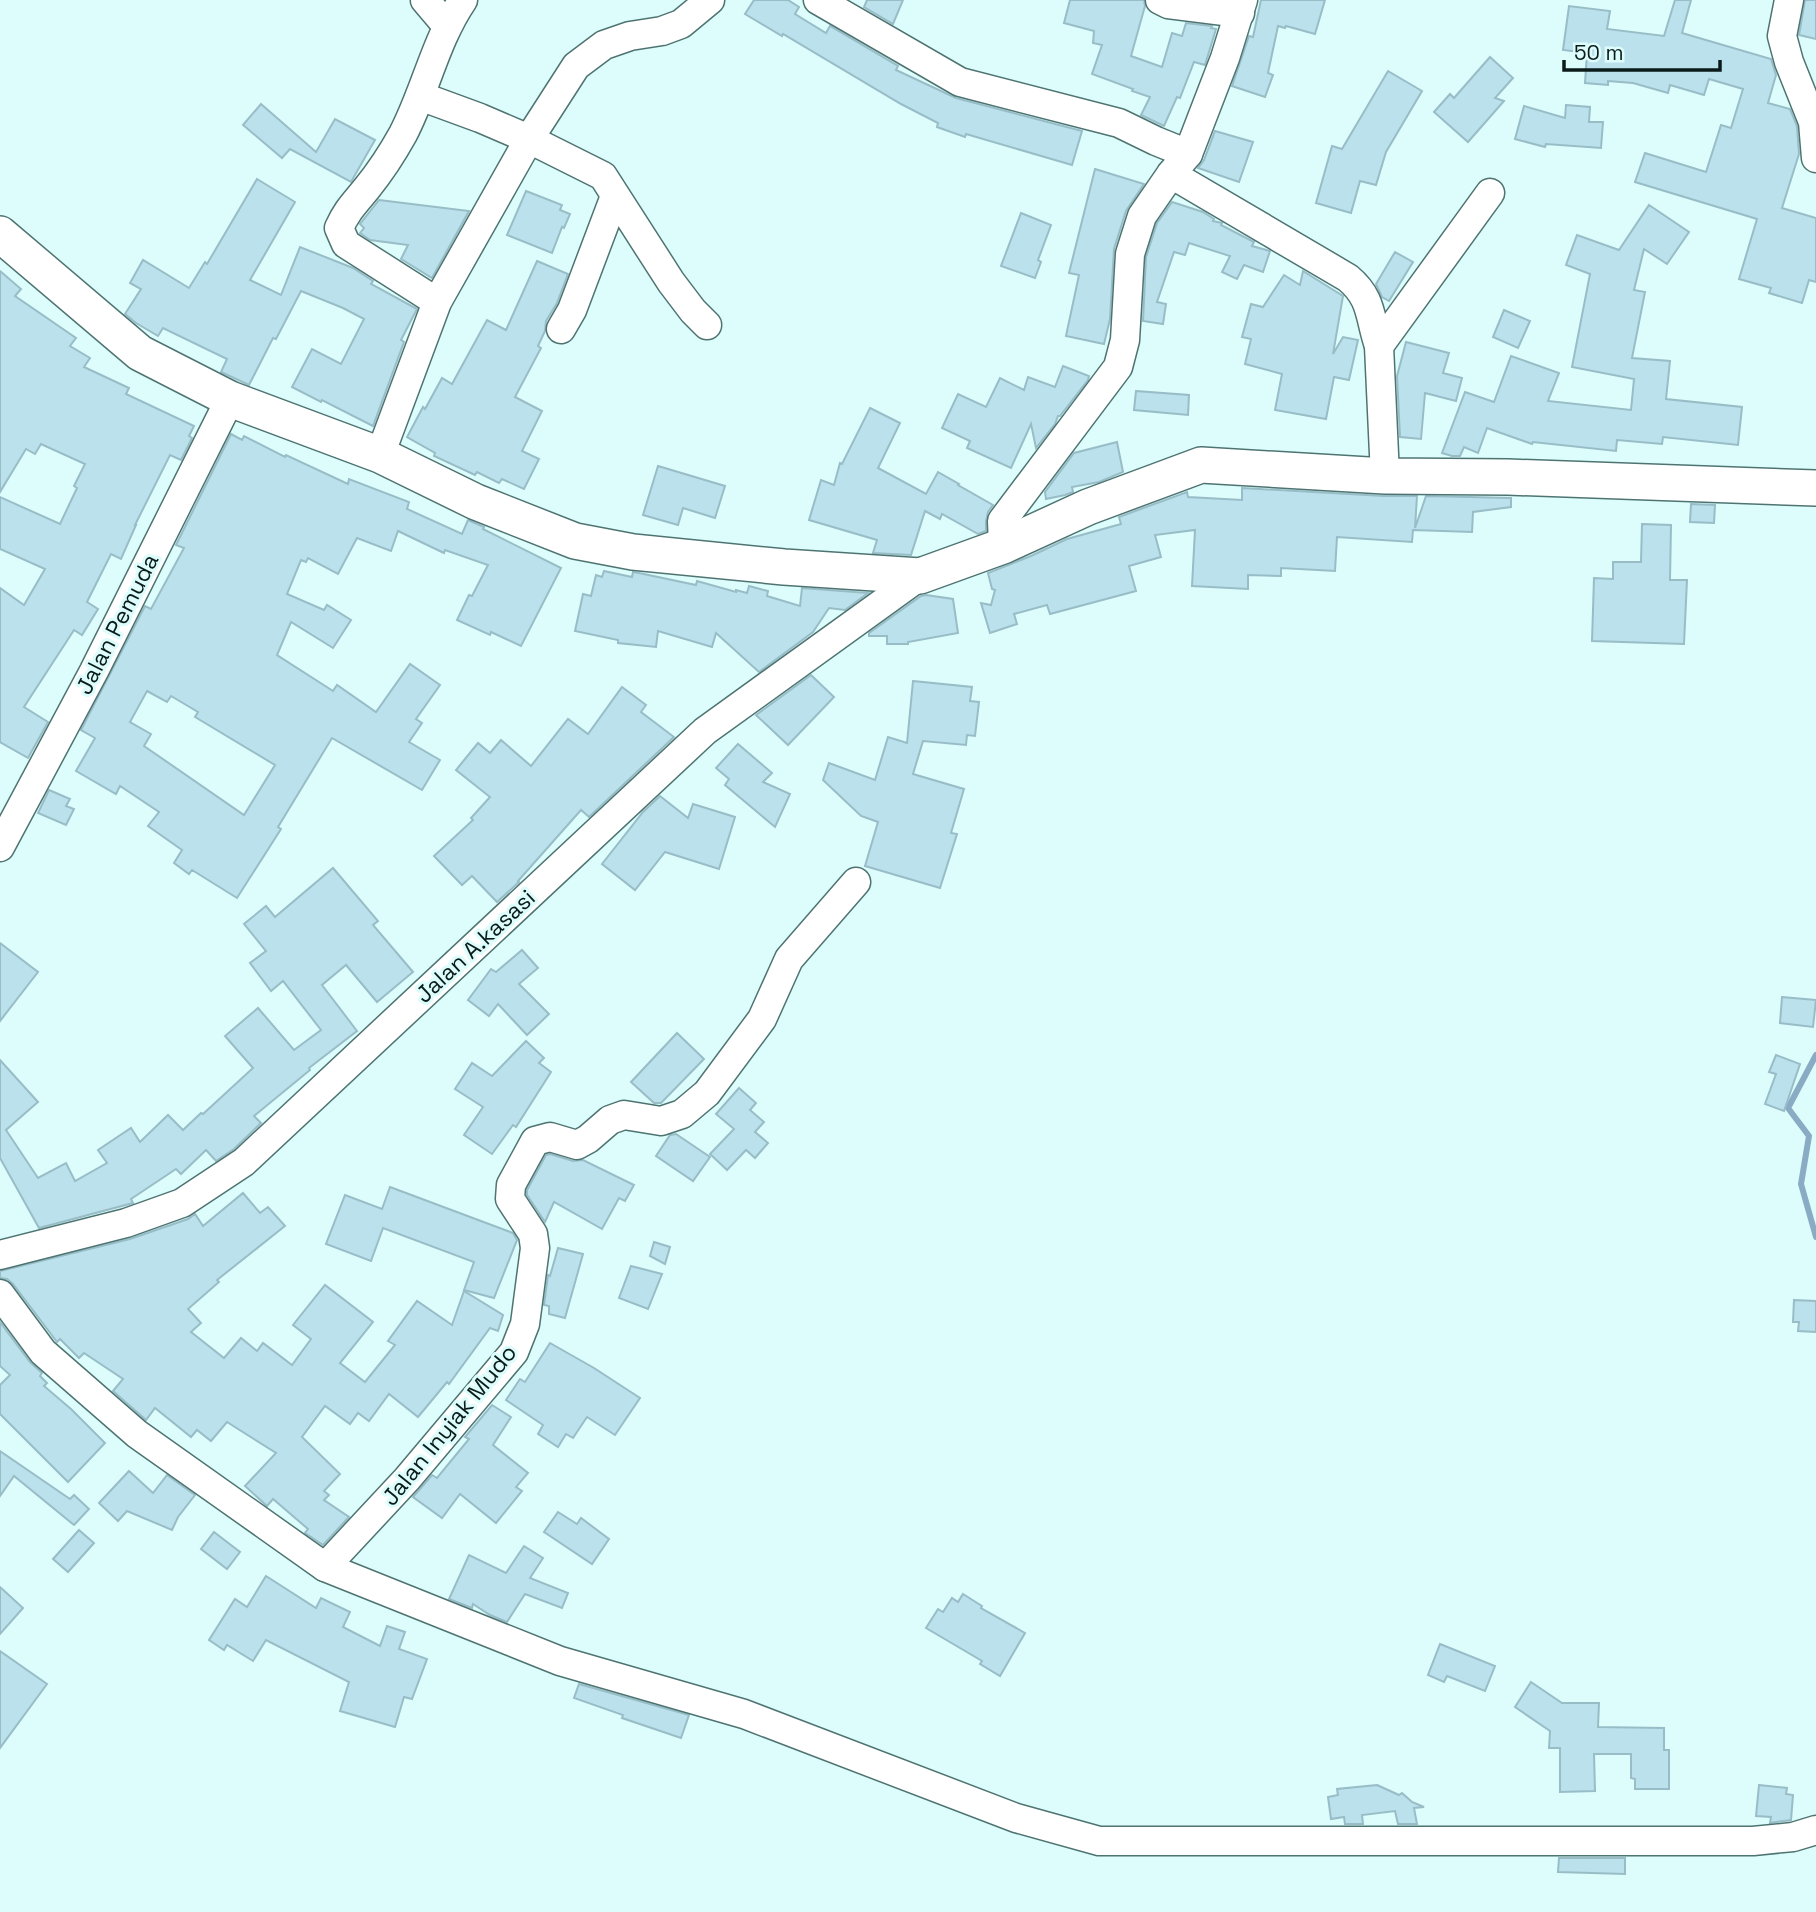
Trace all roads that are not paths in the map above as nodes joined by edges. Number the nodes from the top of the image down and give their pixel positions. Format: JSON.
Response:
{"nodes":[{"id":1,"x":425,"y":0,"type":"edge"},
{"id":2,"x":710,"y":0,"type":"edge"},
{"id":3,"x":818,"y":0,"type":"edge"},
{"id":4,"x":1160,"y":0,"type":"edge"},
{"id":5,"x":1789,"y":0,"type":"edge"},
{"id":6,"x":1242,"y":6,"type":"edge"},
{"id":7,"x":456,"y":11,"type":"edge"},
{"id":8,"x":420,"y":96,"type":"junction"},
{"id":9,"x":529,"y":139,"type":"junction"},
{"id":10,"x":1816,"y":158,"type":"edge"},
{"id":11,"x":1179,"y":164,"type":"junction"},
{"id":12,"x":1490,"y":193,"type":"dead end"},
{"id":13,"x":615,"y":196,"type":"junction"},
{"id":14,"x":0,"y":234,"type":"edge"},
{"id":15,"x":437,"y":302,"type":"junction"},
{"id":16,"x":708,"y":325,"type":"dead end"},
{"id":17,"x":561,"y":329,"type":"dead end"},
{"id":18,"x":1380,"y":346,"type":"junction"},
{"id":19,"x":230,"y":399,"type":"junction"},
{"id":20,"x":380,"y":455,"type":"junction"},
{"id":21,"x":1385,"y":476,"type":"junction"},
{"id":22,"x":1816,"y":488,"type":"edge"},
{"id":23,"x":1003,"y":546,"type":"junction"},
{"id":24,"x":920,"y":576,"type":"junction"},
{"id":25,"x":0,"y":847,"type":"edge"},
{"id":26,"x":856,"y":882,"type":"dead end"},
{"id":27,"x":0,"y":1255,"type":"edge"},
{"id":28,"x":0,"y":1294,"type":"edge"},
{"id":29,"x":325,"y":1567,"type":"junction"},
{"id":30,"x":1816,"y":1830,"type":"edge"}],
"edges":[{"from":1,"to":7,"type":"street"},
{"from":2,"to":9,"type":"street"},
{"from":3,"to":11,"type":"street"},
{"from":4,"to":6,"type":"street"},
{"from":5,"to":10,"type":"street"},
{"from":6,"to":11,"type":"street"},
{"from":7,"to":8,"type":"street"},
{"from":8,"to":9,"type":"street"},
{"from":8,"to":15,"type":"street"},
{"from":9,"to":13,"type":"street"},
{"from":9,"to":15,"type":"street"},
{"from":11,"to":18,"type":"street"},
{"from":11,"to":23,"type":"street"},
{"from":12,"to":18,"type":"street"},
{"from":13,"to":16,"type":"street"},
{"from":13,"to":17,"type":"street"},
{"from":14,"to":19,"type":"main road"},
{"from":15,"to":20,"type":"street"},
{"from":18,"to":21,"type":"street"},
{"from":19,"to":20,"type":"main road"},
{"from":19,"to":25,"type":"street","name":"Jalan Pemuda"},
{"from":20,"to":24,"type":"main road"},
{"from":21,"to":22,"type":"main road"},
{"from":21,"to":23,"type":"main road"},
{"from":23,"to":24,"type":"main road"},
{"from":24,"to":27,"type":"street","name":"Jalan A.kasasi"},
{"from":26,"to":29,"type":"street","name":"Jalan Inyiak Mudo"},
{"from":28,"to":29,"type":"street"},
{"from":29,"to":30,"type":"street"}]}
